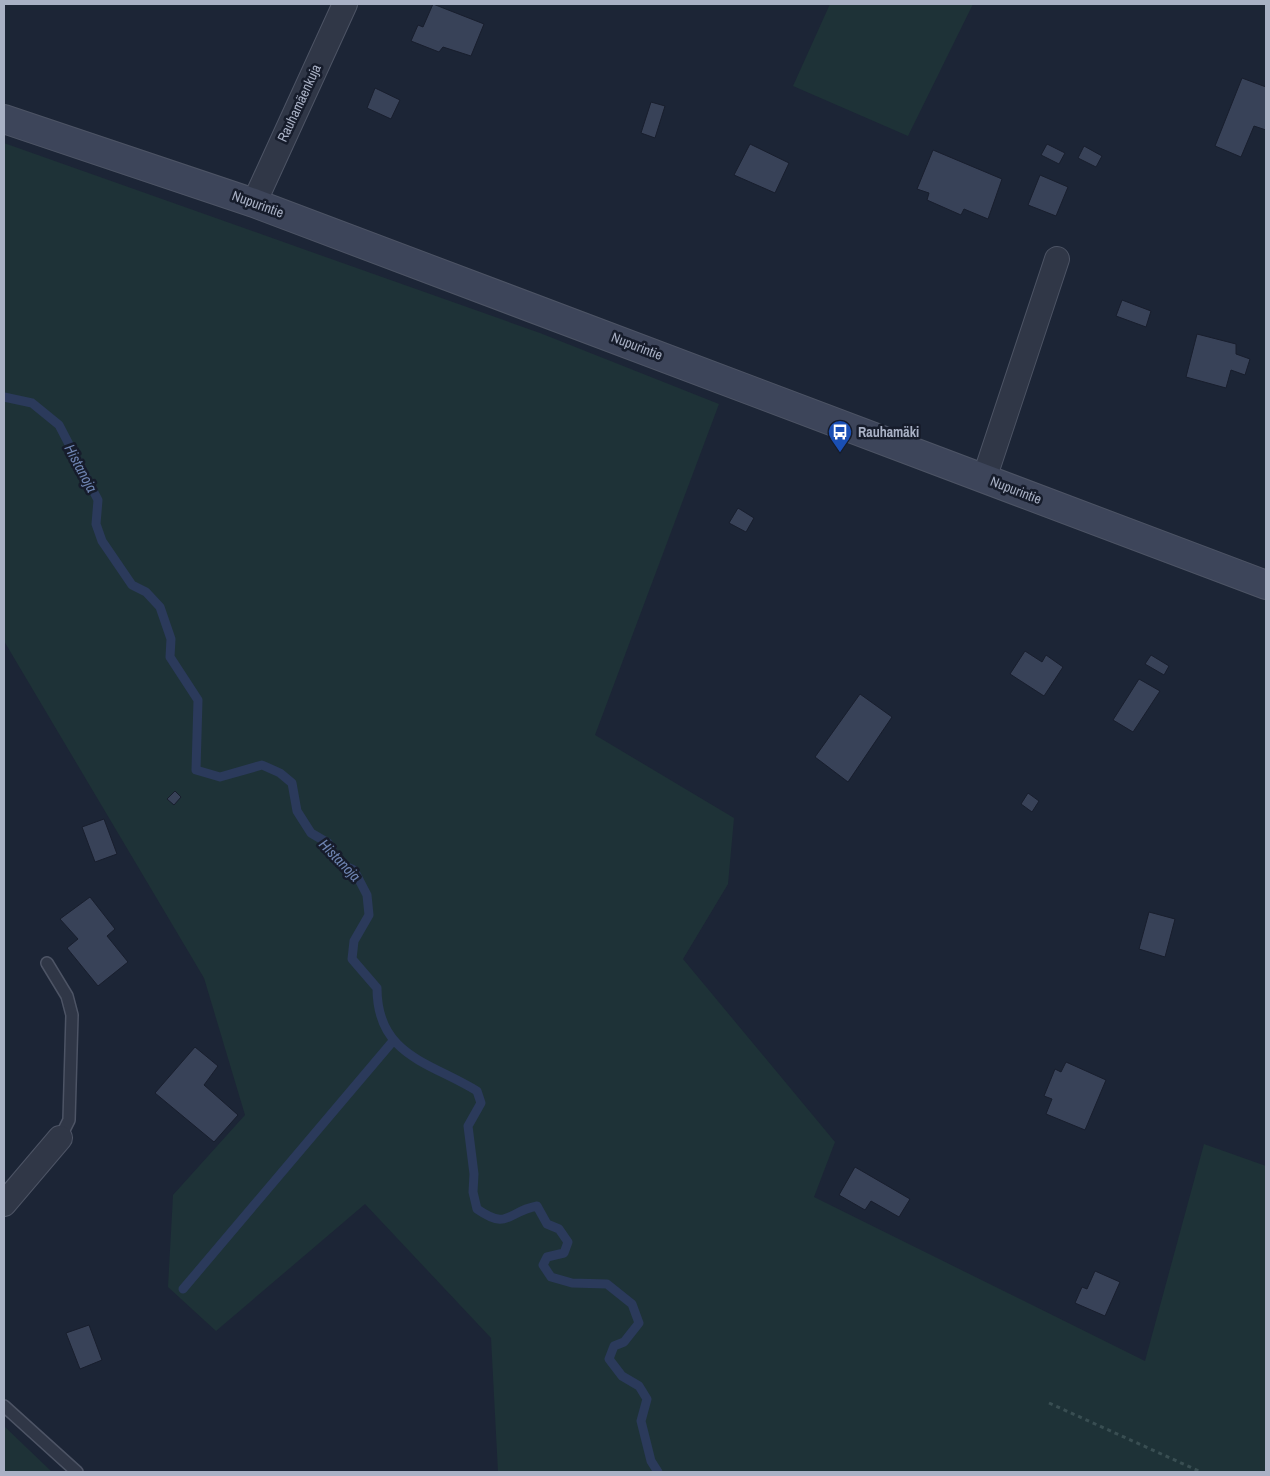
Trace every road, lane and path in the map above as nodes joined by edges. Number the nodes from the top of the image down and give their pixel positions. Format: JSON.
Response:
{"nodes":[{"id":1,"x":345,"y":4,"type":"edge"},
{"id":2,"x":4,"y":119,"type":"edge"},
{"id":3,"x":254,"y":203,"type":"junction"},
{"id":4,"x":1057,"y":259,"type":"dead end"},
{"id":5,"x":984,"y":479,"type":"junction"},
{"id":6,"x":1266,"y":585,"type":"edge"},
{"id":7,"x":47,"y":963,"type":"dead end"},
{"id":8,"x":60,"y":1138,"type":"joint"},
{"id":9,"x":4,"y":1204,"type":"edge"},
{"id":10,"x":1049,"y":1403,"type":"dead end"},
{"id":11,"x":4,"y":1406,"type":"edge"},
{"id":12,"x":76,"y":1472,"type":"edge"},
{"id":13,"x":1201,"y":1472,"type":"edge"}],
"edges":[{"from":1,"to":3,"type":"street","name":"Rauhamäenkuja"},
{"from":2,"to":3,"type":"main road","name":"Nupurintie"},
{"from":3,"to":5,"type":"main road","name":"Nupurintie"},
{"from":4,"to":5,"type":"street"},
{"from":5,"to":6,"type":"main road","name":"Nupurintie"},
{"from":7,"to":8,"type":"lane"},
{"from":8,"to":9,"type":"street"},
{"from":10,"to":13,"type":"path"},
{"from":11,"to":12,"type":"lane"}]}
